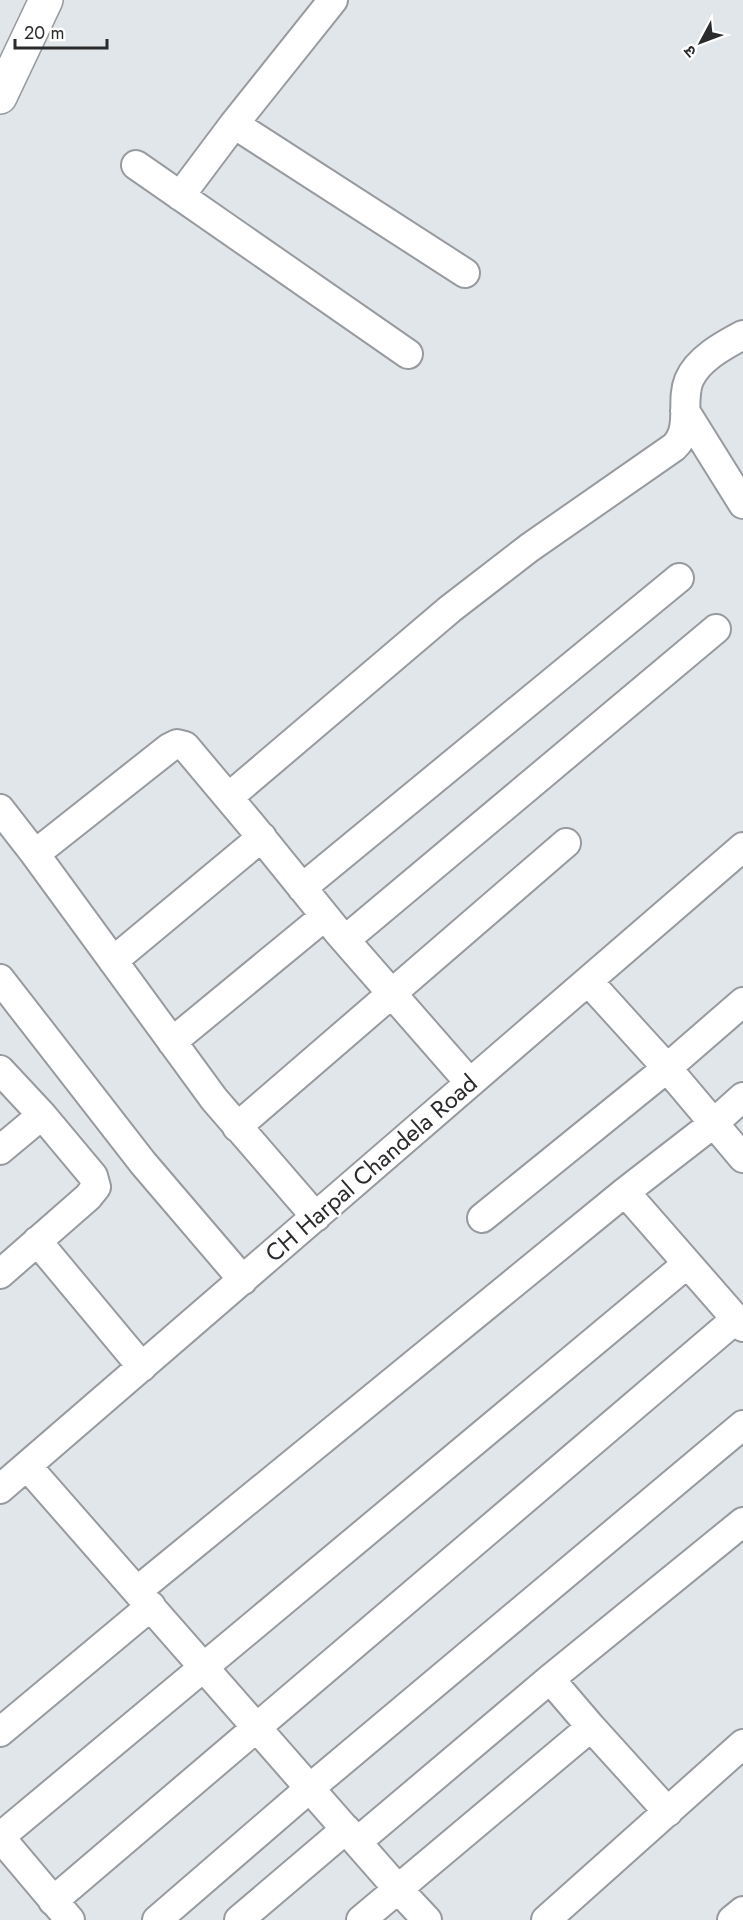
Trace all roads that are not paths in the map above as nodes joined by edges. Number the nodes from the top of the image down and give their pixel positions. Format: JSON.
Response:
{"nodes":[{"id":1,"x":46,"y":0,"type":"edge"},
{"id":2,"x":333,"y":0,"type":"edge"},
{"id":3,"x":0,"y":97,"type":"edge"},
{"id":4,"x":234,"y":124,"type":"junction"},
{"id":5,"x":136,"y":165,"type":"dead end"},
{"id":6,"x":180,"y":196,"type":"junction"},
{"id":7,"x":465,"y":273,"type":"dead end"},
{"id":8,"x":743,"y":336,"type":"edge"},
{"id":9,"x":408,"y":354,"type":"dead end"},
{"id":10,"x":685,"y":411,"type":"junction"},
{"id":11,"x":743,"y":504,"type":"edge"},
{"id":12,"x":679,"y":578,"type":"dead end"},
{"id":13,"x":716,"y":629,"type":"dead end"},
{"id":14,"x":229,"y":798,"type":"junction"},
{"id":15,"x":0,"y":809,"type":"edge"},
{"id":16,"x":262,"y":837,"type":"junction"},
{"id":17,"x":566,"y":843,"type":"dead end"},
{"id":18,"x":743,"y":847,"type":"edge"},
{"id":19,"x":35,"y":854,"type":"junction"},
{"id":20,"x":303,"y":888,"type":"junction"},
{"id":21,"x":325,"y":916,"type":"junction"},
{"id":22,"x":345,"y":940,"type":"junction"},
{"id":23,"x":113,"y":961,"type":"junction"},
{"id":24,"x":0,"y":979,"type":"edge"},
{"id":25,"x":588,"y":981,"type":"junction"},
{"id":26,"x":392,"y":994,"type":"junction"},
{"id":27,"x":743,"y":1002,"type":"edge"},
{"id":28,"x":172,"y":1042,"type":"junction"},
{"id":29,"x":667,"y":1068,"type":"junction"},
{"id":30,"x":0,"y":1070,"type":"edge"},
{"id":31,"x":470,"y":1083,"type":"junction"},
{"id":32,"x":743,"y":1096,"type":"edge"},
{"id":33,"x":42,"y":1115,"type":"junction"},
{"id":34,"x":714,"y":1123,"type":"junction"},
{"id":35,"x":237,"y":1126,"type":"junction"},
{"id":36,"x":0,"y":1150,"type":"edge"},
{"id":37,"x":743,"y":1158,"type":"edge"},
{"id":38,"x":625,"y":1192,"type":"junction"},
{"id":39,"x":316,"y":1217,"type":"junction"},
{"id":40,"x":482,"y":1218,"type":"dead end"},
{"id":41,"x":38,"y":1241,"type":"junction"},
{"id":42,"x":687,"y":1264,"type":"junction"},
{"id":43,"x":0,"y":1274,"type":"edge"},
{"id":44,"x":243,"y":1280,"type":"junction"},
{"id":45,"x":740,"y":1323,"type":"edge"},
{"id":46,"x":142,"y":1367,"type":"junction"},
{"id":47,"x":743,"y":1425,"type":"edge"},
{"id":48,"x":27,"y":1466,"type":"junction"},
{"id":49,"x":0,"y":1490,"type":"edge"},
{"id":50,"x":743,"y":1522,"type":"edge"},
{"id":51,"x":144,"y":1598,"type":"junction"},
{"id":52,"x":204,"y":1668,"type":"junction"},
{"id":53,"x":550,"y":1678,"type":"junction"},
{"id":54,"x":591,"y":1727,"type":"junction"},
{"id":55,"x":257,"y":1728,"type":"junction"},
{"id":56,"x":0,"y":1732,"type":"edge"},
{"id":57,"x":743,"y":1744,"type":"edge"},
{"id":58,"x":310,"y":1788,"type":"junction"},
{"id":59,"x":668,"y":1812,"type":"junction"},
{"id":60,"x":352,"y":1836,"type":"junction"},
{"id":61,"x":0,"y":1837,"type":"edge"},
{"id":62,"x":398,"y":1889,"type":"junction"},
{"id":63,"x":62,"y":1910,"type":"edge"},
{"id":64,"x":743,"y":1911,"type":"edge"},
{"id":65,"x":157,"y":1920,"type":"edge"},
{"id":66,"x":239,"y":1920,"type":"edge"},
{"id":67,"x":362,"y":1920,"type":"edge"},
{"id":68,"x":427,"y":1920,"type":"edge"},
{"id":69,"x":546,"y":1920,"type":"edge"},
{"id":70,"x":732,"y":1920,"type":"edge"}],
"edges":[{"from":1,"to":3,"type":"street"},
{"from":2,"to":4,"type":"street"},
{"from":4,"to":6,"type":"street"},
{"from":4,"to":7,"type":"street"},
{"from":5,"to":6,"type":"street"},
{"from":6,"to":9,"type":"street"},
{"from":8,"to":10,"type":"street"},
{"from":10,"to":11,"type":"street"},
{"from":10,"to":14,"type":"street"},
{"from":12,"to":20,"type":"street"},
{"from":13,"to":22,"type":"street"},
{"from":14,"to":16,"type":"street"},
{"from":14,"to":19,"type":"street"},
{"from":15,"to":19,"type":"street"},
{"from":16,"to":20,"type":"street"},
{"from":16,"to":23,"type":"street"},
{"from":17,"to":26,"type":"street"},
{"from":18,"to":25,"type":"street","name":"CH Harpal Chandela Road"},
{"from":19,"to":23,"type":"street"},
{"from":20,"to":21,"type":"street"},
{"from":21,"to":22,"type":"street"},
{"from":21,"to":28,"type":"street"},
{"from":22,"to":26,"type":"street"},
{"from":23,"to":28,"type":"street"},
{"from":24,"to":44,"type":"street"},
{"from":25,"to":29,"type":"street"},
{"from":25,"to":31,"type":"street","name":"CH Harpal Chandela Road"},
{"from":26,"to":31,"type":"street"},
{"from":26,"to":35,"type":"street"},
{"from":27,"to":29,"type":"street"},
{"from":28,"to":35,"type":"street"},
{"from":29,"to":34,"type":"street"},
{"from":29,"to":40,"type":"street"},
{"from":30,"to":33,"type":"street"},
{"from":31,"to":39,"type":"street","name":"CH Harpal Chandela Road"},
{"from":32,"to":34,"type":"street"},
{"from":33,"to":36,"type":"street"},
{"from":33,"to":41,"type":"street"},
{"from":34,"to":37,"type":"street"},
{"from":34,"to":38,"type":"street"},
{"from":35,"to":39,"type":"street"},
{"from":38,"to":42,"type":"street"},
{"from":38,"to":51,"type":"street"},
{"from":39,"to":44,"type":"street","name":"CH Harpal Chandela Road"},
{"from":41,"to":43,"type":"street"},
{"from":41,"to":46,"type":"street"},
{"from":42,"to":45,"type":"street"},
{"from":42,"to":52,"type":"street"},
{"from":44,"to":46,"type":"street","name":"CH Harpal Chandela Road"},
{"from":45,"to":55,"type":"street"},
{"from":46,"to":48,"type":"street","name":"CH Harpal Chandela Road"},
{"from":47,"to":58,"type":"street"},
{"from":48,"to":49,"type":"street","name":"CH Harpal Chandela Road"},
{"from":48,"to":51,"type":"street"},
{"from":50,"to":53,"type":"street"},
{"from":51,"to":52,"type":"street"},
{"from":51,"to":56,"type":"street"},
{"from":52,"to":55,"type":"street"},
{"from":52,"to":61,"type":"street"},
{"from":53,"to":54,"type":"street"},
{"from":53,"to":60,"type":"street"},
{"from":54,"to":59,"type":"street"},
{"from":54,"to":62,"type":"street"},
{"from":55,"to":58,"type":"street"},
{"from":55,"to":63,"type":"street"},
{"from":57,"to":59,"type":"street"},
{"from":58,"to":60,"type":"street"},
{"from":58,"to":65,"type":"street"},
{"from":59,"to":69,"type":"street"},
{"from":60,"to":62,"type":"street"},
{"from":60,"to":66,"type":"street"},
{"from":61,"to":63,"type":"street"},
{"from":62,"to":67,"type":"street"},
{"from":62,"to":68,"type":"street"},
{"from":64,"to":70,"type":"street"}]}
